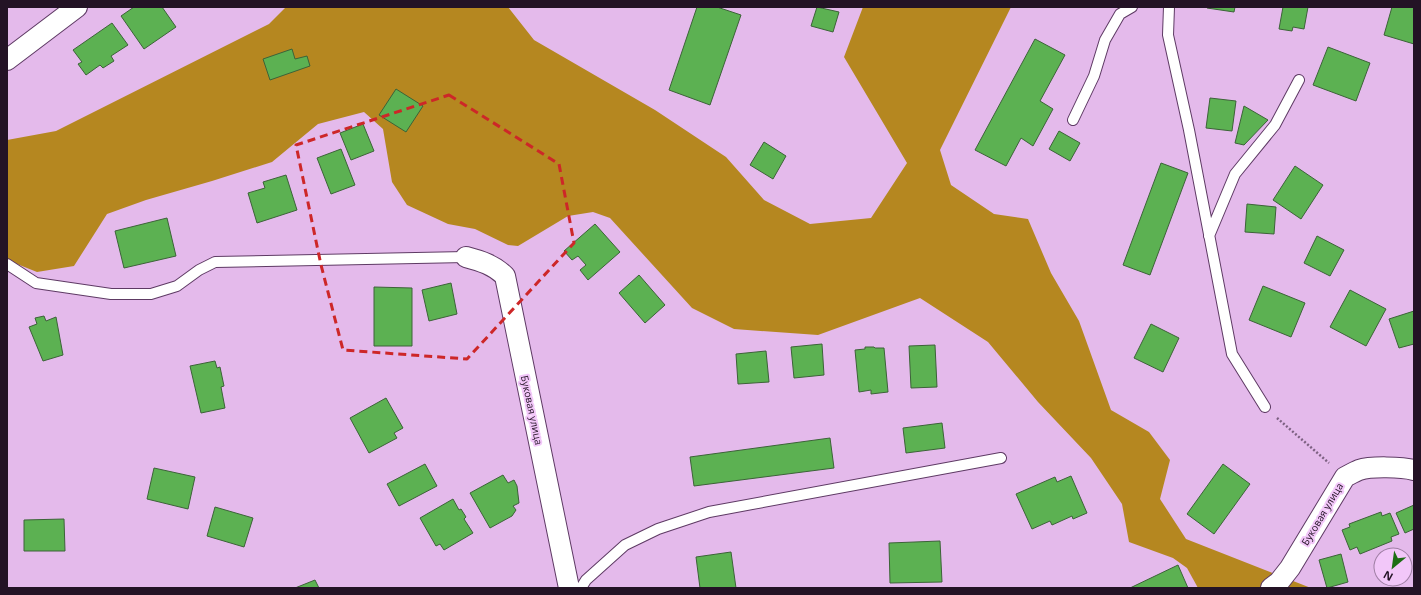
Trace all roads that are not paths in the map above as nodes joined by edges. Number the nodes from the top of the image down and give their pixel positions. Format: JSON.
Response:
{"nodes":[{"id":1,"x":77,"y":7,"type":"edge"},
{"id":2,"x":1132,"y":7,"type":"edge"},
{"id":3,"x":1168,"y":7,"type":"edge"},
{"id":4,"x":7,"y":60,"type":"edge"},
{"id":5,"x":1299,"y":80,"type":"dead end"},
{"id":6,"x":1073,"y":120,"type":"dead end"},
{"id":7,"x":1209,"y":236,"type":"junction"},
{"id":8,"x":466,"y":257,"type":"joint"},
{"id":9,"x":7,"y":264,"type":"edge"},
{"id":10,"x":1265,"y":407,"type":"road end"},
{"id":11,"x":1001,"y":458,"type":"dead end"},
{"id":12,"x":1414,"y":470,"type":"edge"},
{"id":13,"x":569,"y":588,"type":"edge"},
{"id":14,"x":581,"y":588,"type":"edge"},
{"id":15,"x":1271,"y":588,"type":"edge"}],
"edges":[{"from":1,"to":4,"type":"street"},
{"from":2,"to":6,"type":"lane"},
{"from":3,"to":7,"type":"lane"},
{"from":5,"to":7,"type":"lane"},
{"from":7,"to":10,"type":"lane"},
{"from":8,"to":9,"type":"lane"},
{"from":8,"to":13,"type":"street","name":"Буковая улица"},
{"from":11,"to":14,"type":"lane"},
{"from":12,"to":15,"type":"street","name":"Буковая улица"}]}
